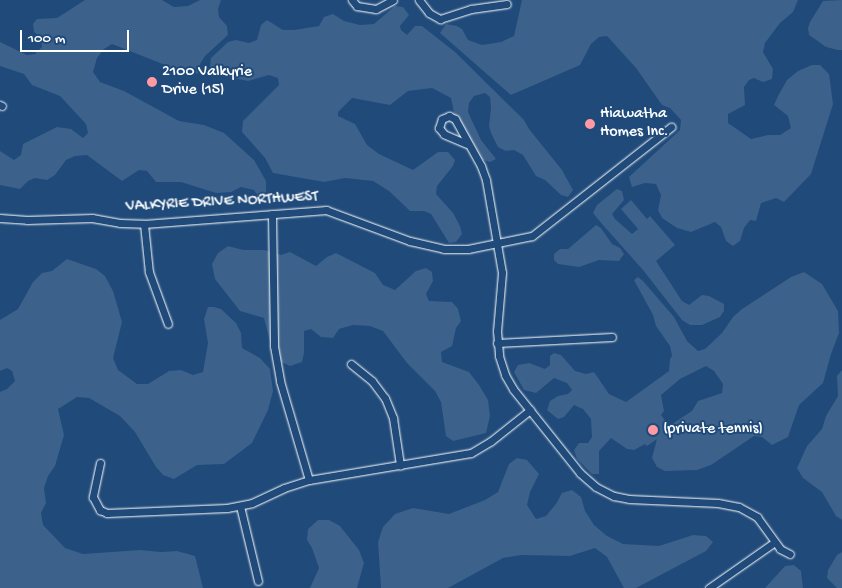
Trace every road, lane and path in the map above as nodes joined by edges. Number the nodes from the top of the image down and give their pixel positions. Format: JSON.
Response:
{"nodes":[{"id":1,"x":352,"y":0,"type":"edge"},
{"id":2,"x":393,"y":0,"type":"edge"},
{"id":3,"x":419,"y":0,"type":"edge"},
{"id":4,"x":382,"y":3,"type":"edge"},
{"id":5,"x":507,"y":4,"type":"dead end"},
{"id":6,"x":671,"y":127,"type":"dead end"},
{"id":7,"x":467,"y":144,"type":"dead end"},
{"id":8,"x":272,"y":214,"type":"junction"},
{"id":9,"x":0,"y":218,"type":"edge"},
{"id":10,"x":144,"y":224,"type":"junction"},
{"id":11,"x":497,"y":244,"type":"junction"},
{"id":12,"x":168,"y":324,"type":"dead end"},
{"id":13,"x":612,"y":337,"type":"dead end"},
{"id":14,"x":498,"y":343,"type":"junction"},
{"id":15,"x":351,"y":364,"type":"dead end"},
{"id":16,"x":530,"y":410,"type":"junction"},
{"id":17,"x":100,"y":463,"type":"dead end"},
{"id":18,"x":400,"y":465,"type":"junction"},
{"id":19,"x":309,"y":480,"type":"junction"},
{"id":20,"x":240,"y":506,"type":"junction"},
{"id":21,"x":775,"y":542,"type":"junction"},
{"id":22,"x":790,"y":554,"type":"dead end"},
{"id":23,"x":258,"y":581,"type":"dead end"},
{"id":24,"x":709,"y":588,"type":"edge"}],
"edges":[{"from":1,"to":4,"type":"street"},
{"from":2,"to":4,"type":"street"},
{"from":3,"to":5,"type":"street"},
{"from":6,"to":11,"type":"street","name":"VALKYRIE DRIVE NORTHWEST"},
{"from":7,"to":11,"type":"street"},
{"from":8,"to":10,"type":"street","name":"VALKYRIE DRIVE NORTHWEST"},
{"from":8,"to":11,"type":"street","name":"VALKYRIE DRIVE NORTHWEST"},
{"from":8,"to":19,"type":"street"},
{"from":9,"to":10,"type":"street","name":"VALKYRIE DRIVE NORTHWEST"},
{"from":10,"to":12,"type":"street"},
{"from":11,"to":14,"type":"street"},
{"from":13,"to":14,"type":"street"},
{"from":14,"to":16,"type":"street"},
{"from":15,"to":18,"type":"street"},
{"from":16,"to":18,"type":"street"},
{"from":16,"to":21,"type":"street"},
{"from":17,"to":20,"type":"street"},
{"from":18,"to":19,"type":"street"},
{"from":19,"to":20,"type":"street"},
{"from":20,"to":23,"type":"street"},
{"from":21,"to":22,"type":"street"},
{"from":21,"to":24,"type":"street"}]}
